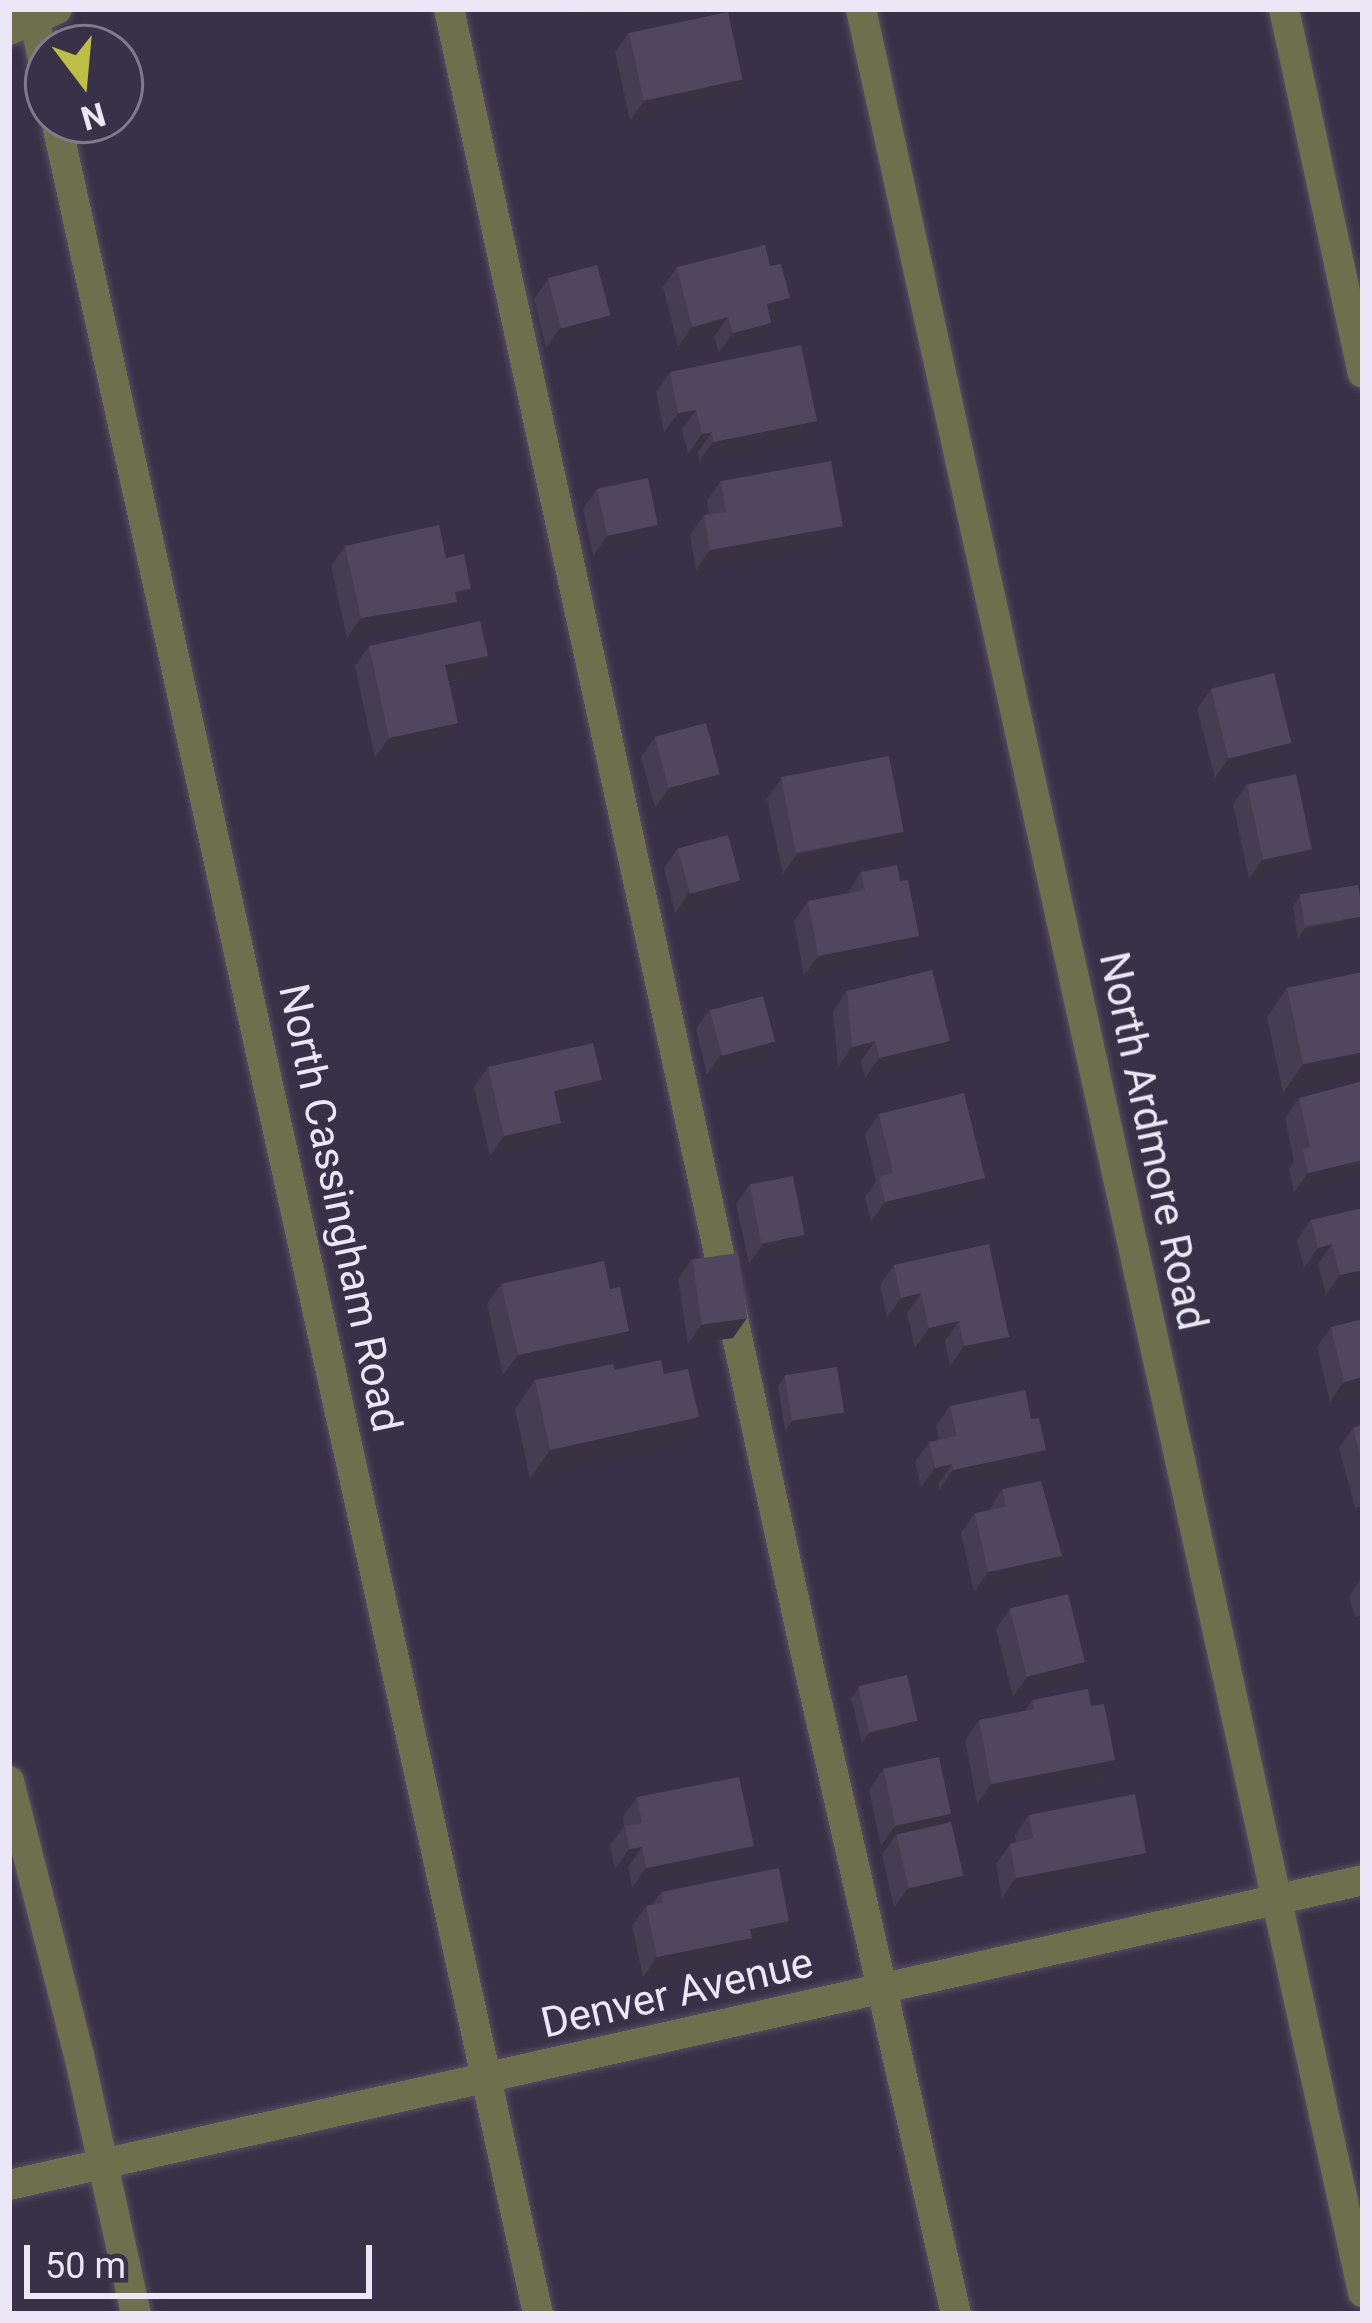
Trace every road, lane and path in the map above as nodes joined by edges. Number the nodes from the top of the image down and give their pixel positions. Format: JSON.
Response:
{"nodes":[{"id":1,"x":449,"y":9,"type":"edge"},
{"id":2,"x":861,"y":9,"type":"edge"},
{"id":3,"x":1284,"y":9,"type":"edge"},
{"id":4,"x":61,"y":144,"type":"edge"},
{"id":5,"x":1363,"y":373,"type":"edge"},
{"id":6,"x":9,"y":1781,"type":"edge"},
{"id":7,"x":1363,"y":1880,"type":"edge"},
{"id":8,"x":1277,"y":1900,"type":"junction"},
{"id":9,"x":885,"y":1989,"type":"junction"},
{"id":10,"x":487,"y":2079,"type":"junction"},
{"id":11,"x":104,"y":2164,"type":"junction"},
{"id":12,"x":9,"y":2185,"type":"edge"},
{"id":13,"x":1363,"y":2292,"type":"edge"},
{"id":14,"x":136,"y":2314,"type":"edge"},
{"id":15,"x":538,"y":2314,"type":"edge"},
{"id":16,"x":956,"y":2314,"type":"edge"}],
"edges":[{"from":1,"to":9,"type":"street"},
{"from":2,"to":8,"type":"street","name":"North Ardmore Road"},
{"from":3,"to":5,"type":"street"},
{"from":4,"to":10,"type":"street","name":"North Cassingham Road"},
{"from":6,"to":11,"type":"street"},
{"from":7,"to":8,"type":"street","name":"Denver Avenue"},
{"from":8,"to":9,"type":"street","name":"Denver Avenue"},
{"from":8,"to":13,"type":"street","name":"North Ardmore Road"},
{"from":9,"to":10,"type":"street","name":"Denver Avenue"},
{"from":9,"to":16,"type":"street"},
{"from":10,"to":11,"type":"street","name":"Denver Avenue"},
{"from":10,"to":15,"type":"street","name":"North Cassingham Road"},
{"from":11,"to":12,"type":"street","name":"Denver Avenue"},
{"from":11,"to":14,"type":"street"}]}
